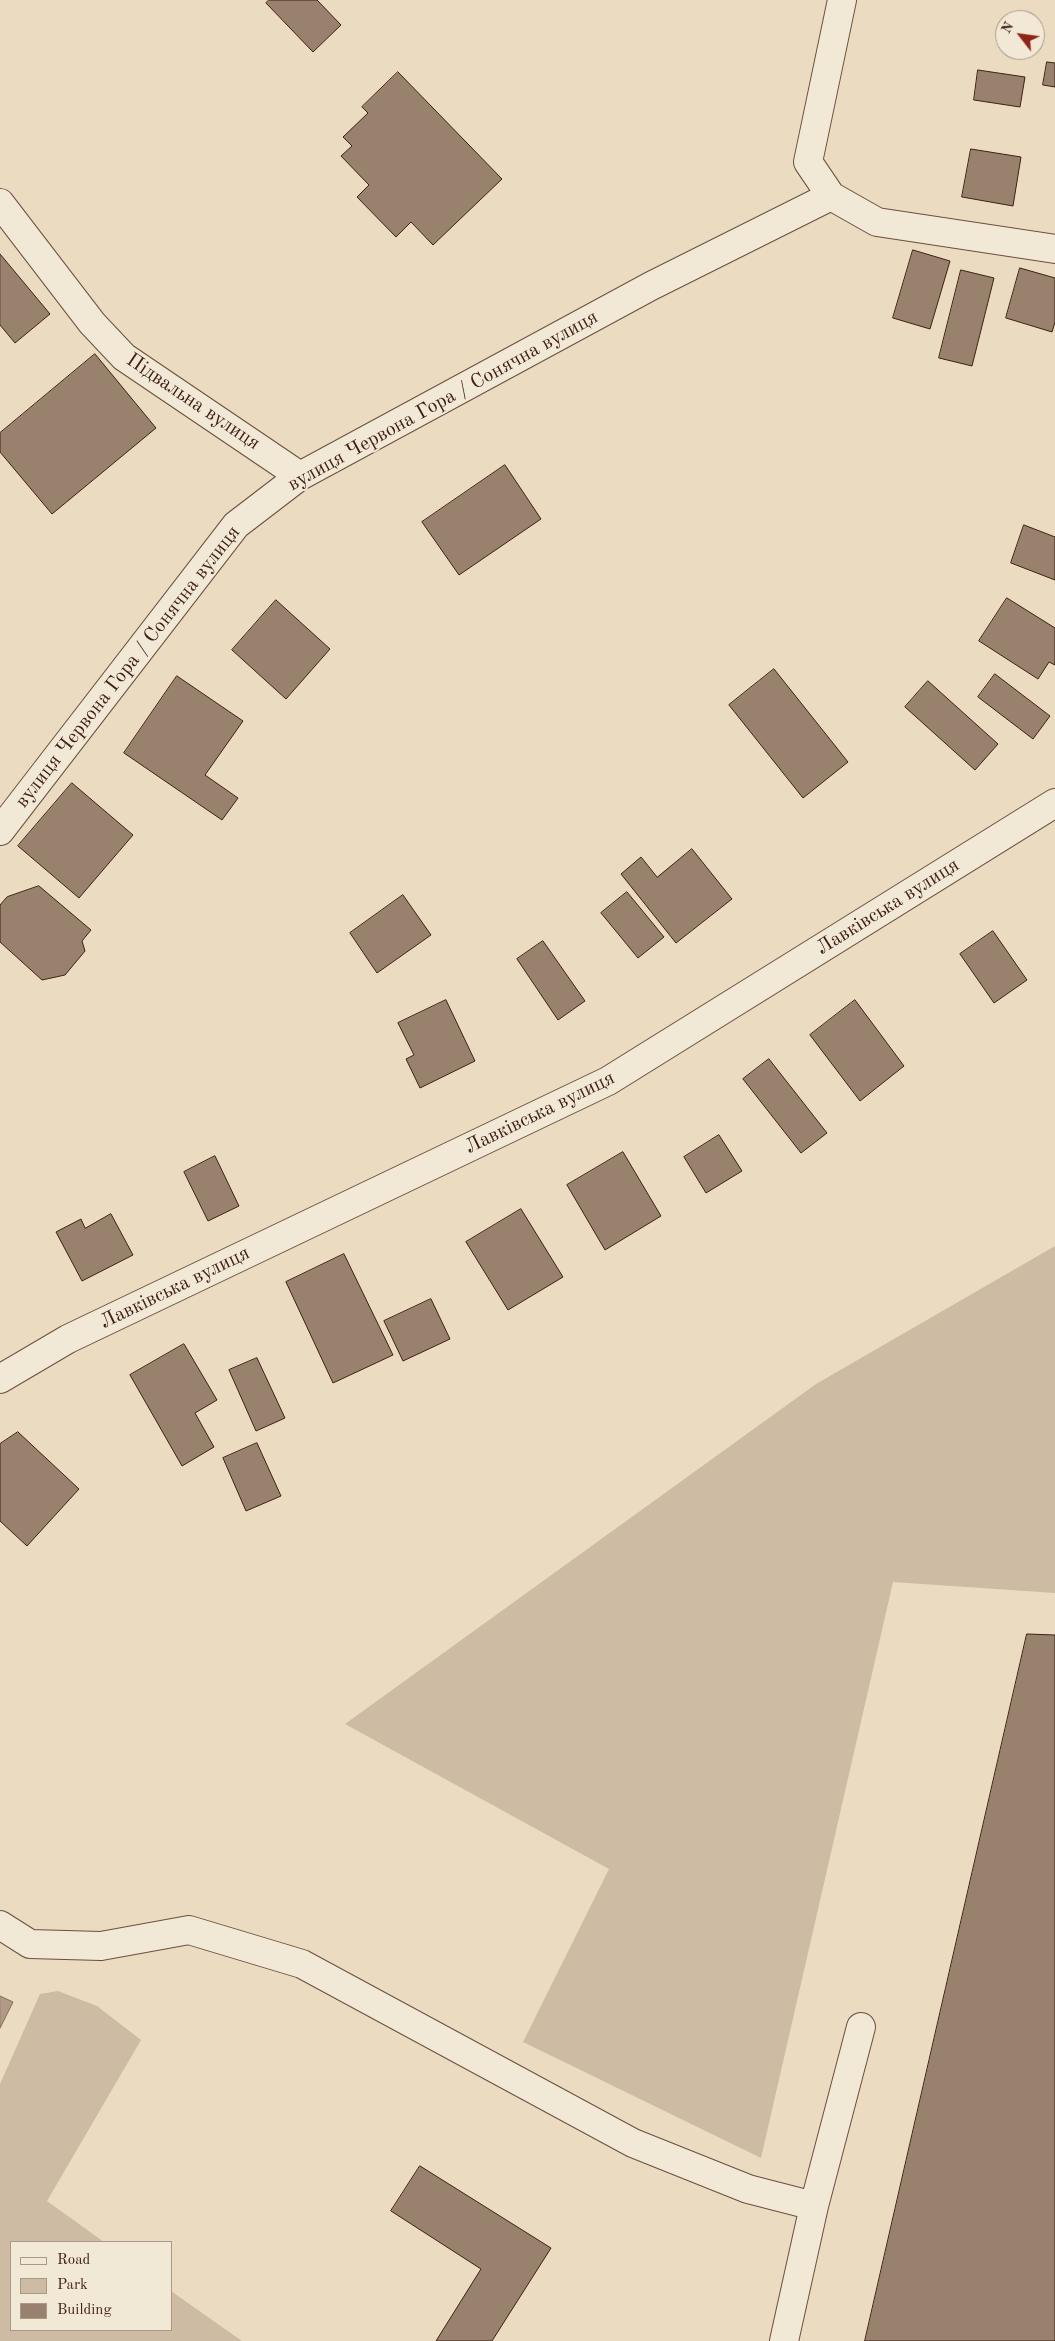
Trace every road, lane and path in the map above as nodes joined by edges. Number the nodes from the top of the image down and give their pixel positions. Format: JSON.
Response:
{"nodes":[{"id":1,"x":842,"y":0,"type":"edge"},
{"id":2,"x":831,"y":196,"type":"junction"},
{"id":3,"x":0,"y":203,"type":"edge"},
{"id":4,"x":1055,"y":250,"type":"edge"},
{"id":5,"x":300,"y":476,"type":"junction"},
{"id":6,"x":1055,"y":803,"type":"edge"},
{"id":7,"x":0,"y":831,"type":"edge"},
{"id":8,"x":0,"y":1379,"type":"edge"},
{"id":9,"x":0,"y":1925,"type":"edge"},
{"id":10,"x":861,"y":2027,"type":"dead end"},
{"id":11,"x":814,"y":2206,"type":"junction"},
{"id":12,"x":784,"y":2341,"type":"edge"}],
"edges":[{"from":1,"to":2,"type":"street"},
{"from":2,"to":4,"type":"street"},
{"from":2,"to":5,"type":"street","name":"вулиця Червона Гора / Сонячна вулиця"},
{"from":3,"to":5,"type":"street","name":"Підвальна вулиця"},
{"from":5,"to":7,"type":"street","name":"вулиця Червона Гора / Сонячна вулиця"},
{"from":6,"to":8,"type":"street","name":"Лавківська вулиця"},
{"from":9,"to":11,"type":"street"},
{"from":10,"to":11,"type":"street"},
{"from":11,"to":12,"type":"street"}]}
